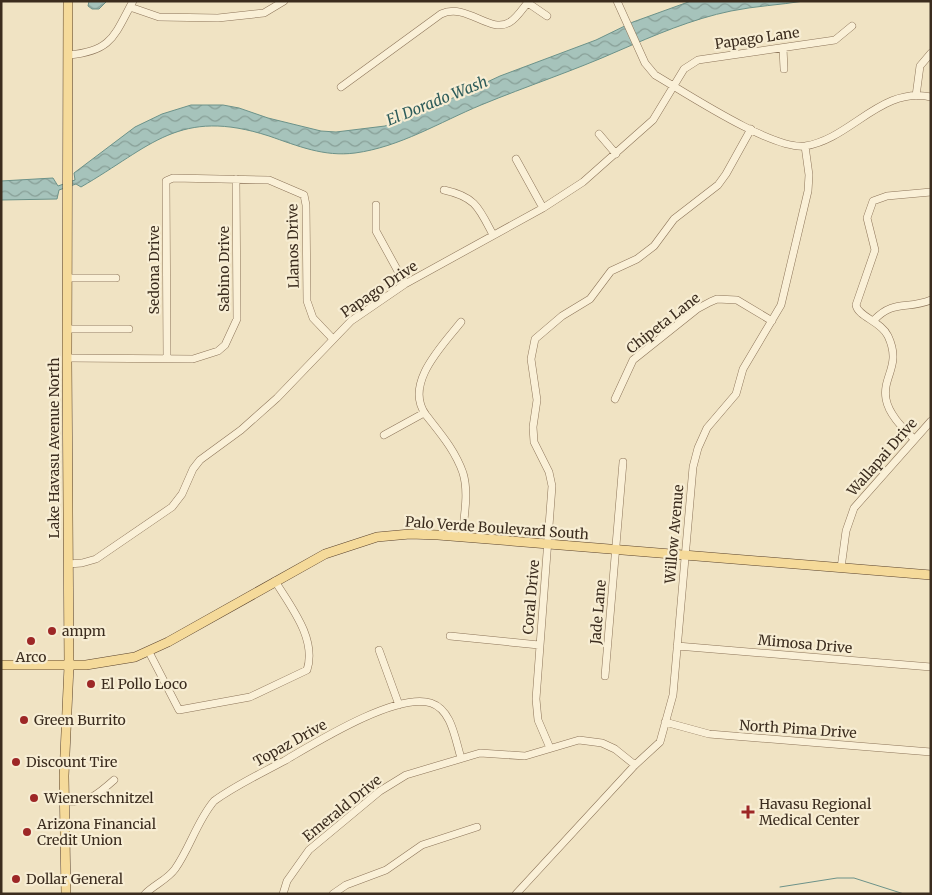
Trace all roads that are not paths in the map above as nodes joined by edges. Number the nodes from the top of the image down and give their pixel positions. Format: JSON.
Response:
{"nodes":[{"id":1,"x":68,"y":1,"type":"edge"},
{"id":2,"x":284,"y":1,"type":"edge"},
{"id":3,"x":617,"y":1,"type":"edge"},
{"id":4,"x":528,"y":2,"type":"edge"},
{"id":5,"x":132,"y":4,"type":"edge"},
{"id":6,"x":547,"y":16,"type":"dead end"},
{"id":7,"x":852,"y":26,"type":"dead end"},
{"id":8,"x":783,"y":48,"type":"junction"},
{"id":9,"x":931,"y":53,"type":"edge"},
{"id":10,"x":69,"y":55,"type":"junction"},
{"id":11,"x":784,"y":69,"type":"dead end"},
{"id":12,"x":675,"y":86,"type":"junction"},
{"id":13,"x":341,"y":87,"type":"dead end"},
{"id":14,"x":916,"y":96,"type":"junction"},
{"id":15,"x":931,"y":97,"type":"edge"},
{"id":16,"x":751,"y":129,"type":"junction"},
{"id":17,"x":598,"y":134,"type":"dead end"},
{"id":18,"x":805,"y":146,"type":"junction"},
{"id":19,"x":616,"y":154,"type":"junction"},
{"id":20,"x":516,"y":159,"type":"dead end"},
{"id":21,"x":236,"y":179,"type":"junction"},
{"id":22,"x":166,"y":181,"type":"joint"},
{"id":23,"x":444,"y":190,"type":"dead end"},
{"id":24,"x":931,"y":192,"type":"edge"},
{"id":25,"x":376,"y":205,"type":"dead end"},
{"id":26,"x":543,"y":208,"type":"junction"},
{"id":27,"x":494,"y":235,"type":"junction"},
{"id":28,"x":67,"y":278,"type":"junction"},
{"id":29,"x":116,"y":278,"type":"dead end"},
{"id":30,"x":404,"y":284,"type":"junction"},
{"id":31,"x":931,"y":300,"type":"edge"},
{"id":32,"x":772,"y":320,"type":"junction"},
{"id":33,"x":874,"y":320,"type":"junction"},
{"id":34,"x":461,"y":322,"type":"dead end"},
{"id":35,"x":67,"y":329,"type":"junction"},
{"id":36,"x":129,"y":329,"type":"dead end"},
{"id":37,"x":332,"y":338,"type":"junction"},
{"id":38,"x":67,"y":358,"type":"junction"},
{"id":39,"x":166,"y":359,"type":"junction"},
{"id":40,"x":614,"y":398,"type":"dead end"},
{"id":41,"x":424,"y":413,"type":"junction"},
{"id":42,"x":931,"y":421,"type":"edge"},
{"id":43,"x":384,"y":435,"type":"dead end"},
{"id":44,"x":914,"y":439,"type":"junction"},
{"id":45,"x":623,"y":462,"type":"dead end"},
{"id":46,"x":462,"y":537,"type":"junction"},
{"id":47,"x":548,"y":544,"type":"junction"},
{"id":48,"x":615,"y":550,"type":"junction"},
{"id":49,"x":685,"y":555,"type":"junction"},
{"id":50,"x":68,"y":564,"type":"junction"},
{"id":51,"x":841,"y":568,"type":"junction"},
{"id":52,"x":931,"y":575,"type":"edge"},
{"id":53,"x":275,"y":581,"type":"junction"},
{"id":54,"x":450,"y":636,"type":"dead end"},
{"id":55,"x":539,"y":645,"type":"junction"},
{"id":56,"x":677,"y":646,"type":"junction"},
{"id":57,"x":379,"y":650,"type":"dead end"},
{"id":58,"x":149,"y":652,"type":"junction"},
{"id":59,"x":1,"y":665,"type":"edge"},
{"id":60,"x":69,"y":666,"type":"junction"},
{"id":61,"x":931,"y":667,"type":"edge"},
{"id":62,"x":605,"y":676,"type":"dead end"},
{"id":63,"x":399,"y":705,"type":"junction"},
{"id":64,"x":666,"y":722,"type":"junction"},
{"id":65,"x":550,"y":748,"type":"junction"},
{"id":66,"x":931,"y":752,"type":"edge"},
{"id":67,"x":461,"y":758,"type":"junction"},
{"id":68,"x":635,"y":765,"type":"junction"},
{"id":69,"x":114,"y":780,"type":"dead end"},
{"id":70,"x":64,"y":802,"type":"junction"},
{"id":71,"x":477,"y":827,"type":"dead end"},
{"id":72,"x":66,"y":894,"type":"edge"},
{"id":73,"x":145,"y":894,"type":"edge"},
{"id":74,"x":283,"y":894,"type":"edge"},
{"id":75,"x":333,"y":894,"type":"edge"},
{"id":76,"x":516,"y":894,"type":"edge"}],
"edges":[{"from":1,"to":10,"type":"main road","name":"Lake Havasu Avenue North"},
{"from":2,"to":5,"type":"street"},
{"from":3,"to":12,"type":"street"},
{"from":4,"to":6,"type":"street"},
{"from":4,"to":13,"type":"street"},
{"from":5,"to":10,"type":"street"},
{"from":7,"to":8,"type":"street","name":"Papago Lane"},
{"from":8,"to":11,"type":"street"},
{"from":8,"to":12,"type":"street","name":"Papago Lane"},
{"from":9,"to":14,"type":"street"},
{"from":10,"to":28,"type":"main road","name":"Lake Havasu Avenue North"},
{"from":12,"to":16,"type":"street"},
{"from":12,"to":19,"type":"street","name":"Papago Drive"},
{"from":14,"to":15,"type":"street"},
{"from":14,"to":18,"type":"street"},
{"from":16,"to":18,"type":"street"},
{"from":16,"to":47,"type":"street","name":"Coral Drive"},
{"from":17,"to":19,"type":"street"},
{"from":18,"to":32,"type":"street","name":"Willow Avenue"},
{"from":19,"to":26,"type":"street","name":"Papago Drive"},
{"from":20,"to":26,"type":"street"},
{"from":21,"to":22,"type":"street","name":"Llanos Drive"},
{"from":21,"to":37,"type":"street","name":"Llanos Drive"},
{"from":21,"to":39,"type":"street","name":"Sabino Drive"},
{"from":22,"to":39,"type":"street","name":"Sedona Drive"},
{"from":23,"to":27,"type":"street"},
{"from":24,"to":33,"type":"street"},
{"from":25,"to":30,"type":"street"},
{"from":26,"to":27,"type":"street","name":"Papago Drive"},
{"from":27,"to":30,"type":"street","name":"Papago Drive"},
{"from":28,"to":29,"type":"street"},
{"from":28,"to":35,"type":"main road","name":"Lake Havasu Avenue North"},
{"from":30,"to":37,"type":"street","name":"Papago Drive"},
{"from":31,"to":33,"type":"street"},
{"from":32,"to":40,"type":"street","name":"Chipeta Lane"},
{"from":32,"to":49,"type":"street","name":"Willow Avenue"},
{"from":33,"to":44,"type":"street"},
{"from":34,"to":41,"type":"street"},
{"from":35,"to":36,"type":"street"},
{"from":35,"to":38,"type":"main road","name":"Lake Havasu Avenue North"},
{"from":37,"to":50,"type":"street","name":"Papago Drive"},
{"from":38,"to":39,"type":"street","name":"Sabino Drive"},
{"from":38,"to":50,"type":"main road","name":"Lake Havasu Avenue North"},
{"from":41,"to":43,"type":"street"},
{"from":41,"to":46,"type":"street"},
{"from":42,"to":44,"type":"street","name":"Wallapai Drive"},
{"from":44,"to":51,"type":"street","name":"Wallapai Drive"},
{"from":45,"to":48,"type":"street","name":"Jade Lane"},
{"from":46,"to":47,"type":"main road","name":"Palo Verde Boulevard South"},
{"from":46,"to":53,"type":"main road","name":"Palo Verde Boulevard South"},
{"from":47,"to":48,"type":"main road","name":"Palo Verde Boulevard South"},
{"from":47,"to":55,"type":"street","name":"Coral Drive"},
{"from":48,"to":49,"type":"main road","name":"Palo Verde Boulevard South"},
{"from":48,"to":62,"type":"street","name":"Jade Lane"},
{"from":49,"to":51,"type":"main road","name":"Palo Verde Boulevard South"},
{"from":49,"to":56,"type":"street","name":"Willow Avenue"},
{"from":50,"to":60,"type":"main road","name":"Lake Havasu Avenue North"},
{"from":51,"to":52,"type":"main road","name":"Palo Verde Boulevard South"},
{"from":53,"to":58,"type":"main road","name":"Palo Verde Boulevard South"},
{"from":53,"to":58,"type":"street"},
{"from":54,"to":55,"type":"street"},
{"from":55,"to":65,"type":"street","name":"Coral Drive"},
{"from":56,"to":61,"type":"street","name":"Mimosa Drive"},
{"from":56,"to":64,"type":"street","name":"Willow Avenue"},
{"from":57,"to":63,"type":"street"},
{"from":58,"to":60,"type":"main road","name":"Palo Verde Boulevard South"},
{"from":59,"to":60,"type":"main road","name":"Palo Verde Boulevard South"},
{"from":60,"to":70,"type":"main road","name":"Lake Havasu Avenue North"},
{"from":63,"to":67,"type":"street","name":"Topaz Drive"},
{"from":63,"to":73,"type":"street","name":"Topaz Drive"},
{"from":64,"to":66,"type":"street","name":"North Pima Drive"},
{"from":64,"to":68,"type":"street","name":"Willow Avenue"},
{"from":65,"to":67,"type":"street","name":"Emerald Drive"},
{"from":65,"to":68,"type":"street","name":"Emerald Drive"},
{"from":67,"to":74,"type":"street","name":"Emerald Drive"},
{"from":68,"to":76,"type":"street","name":"Willow Avenue"},
{"from":69,"to":70,"type":"street"},
{"from":70,"to":72,"type":"main road","name":"Lake Havasu Avenue North"},
{"from":71,"to":75,"type":"street"}]}
